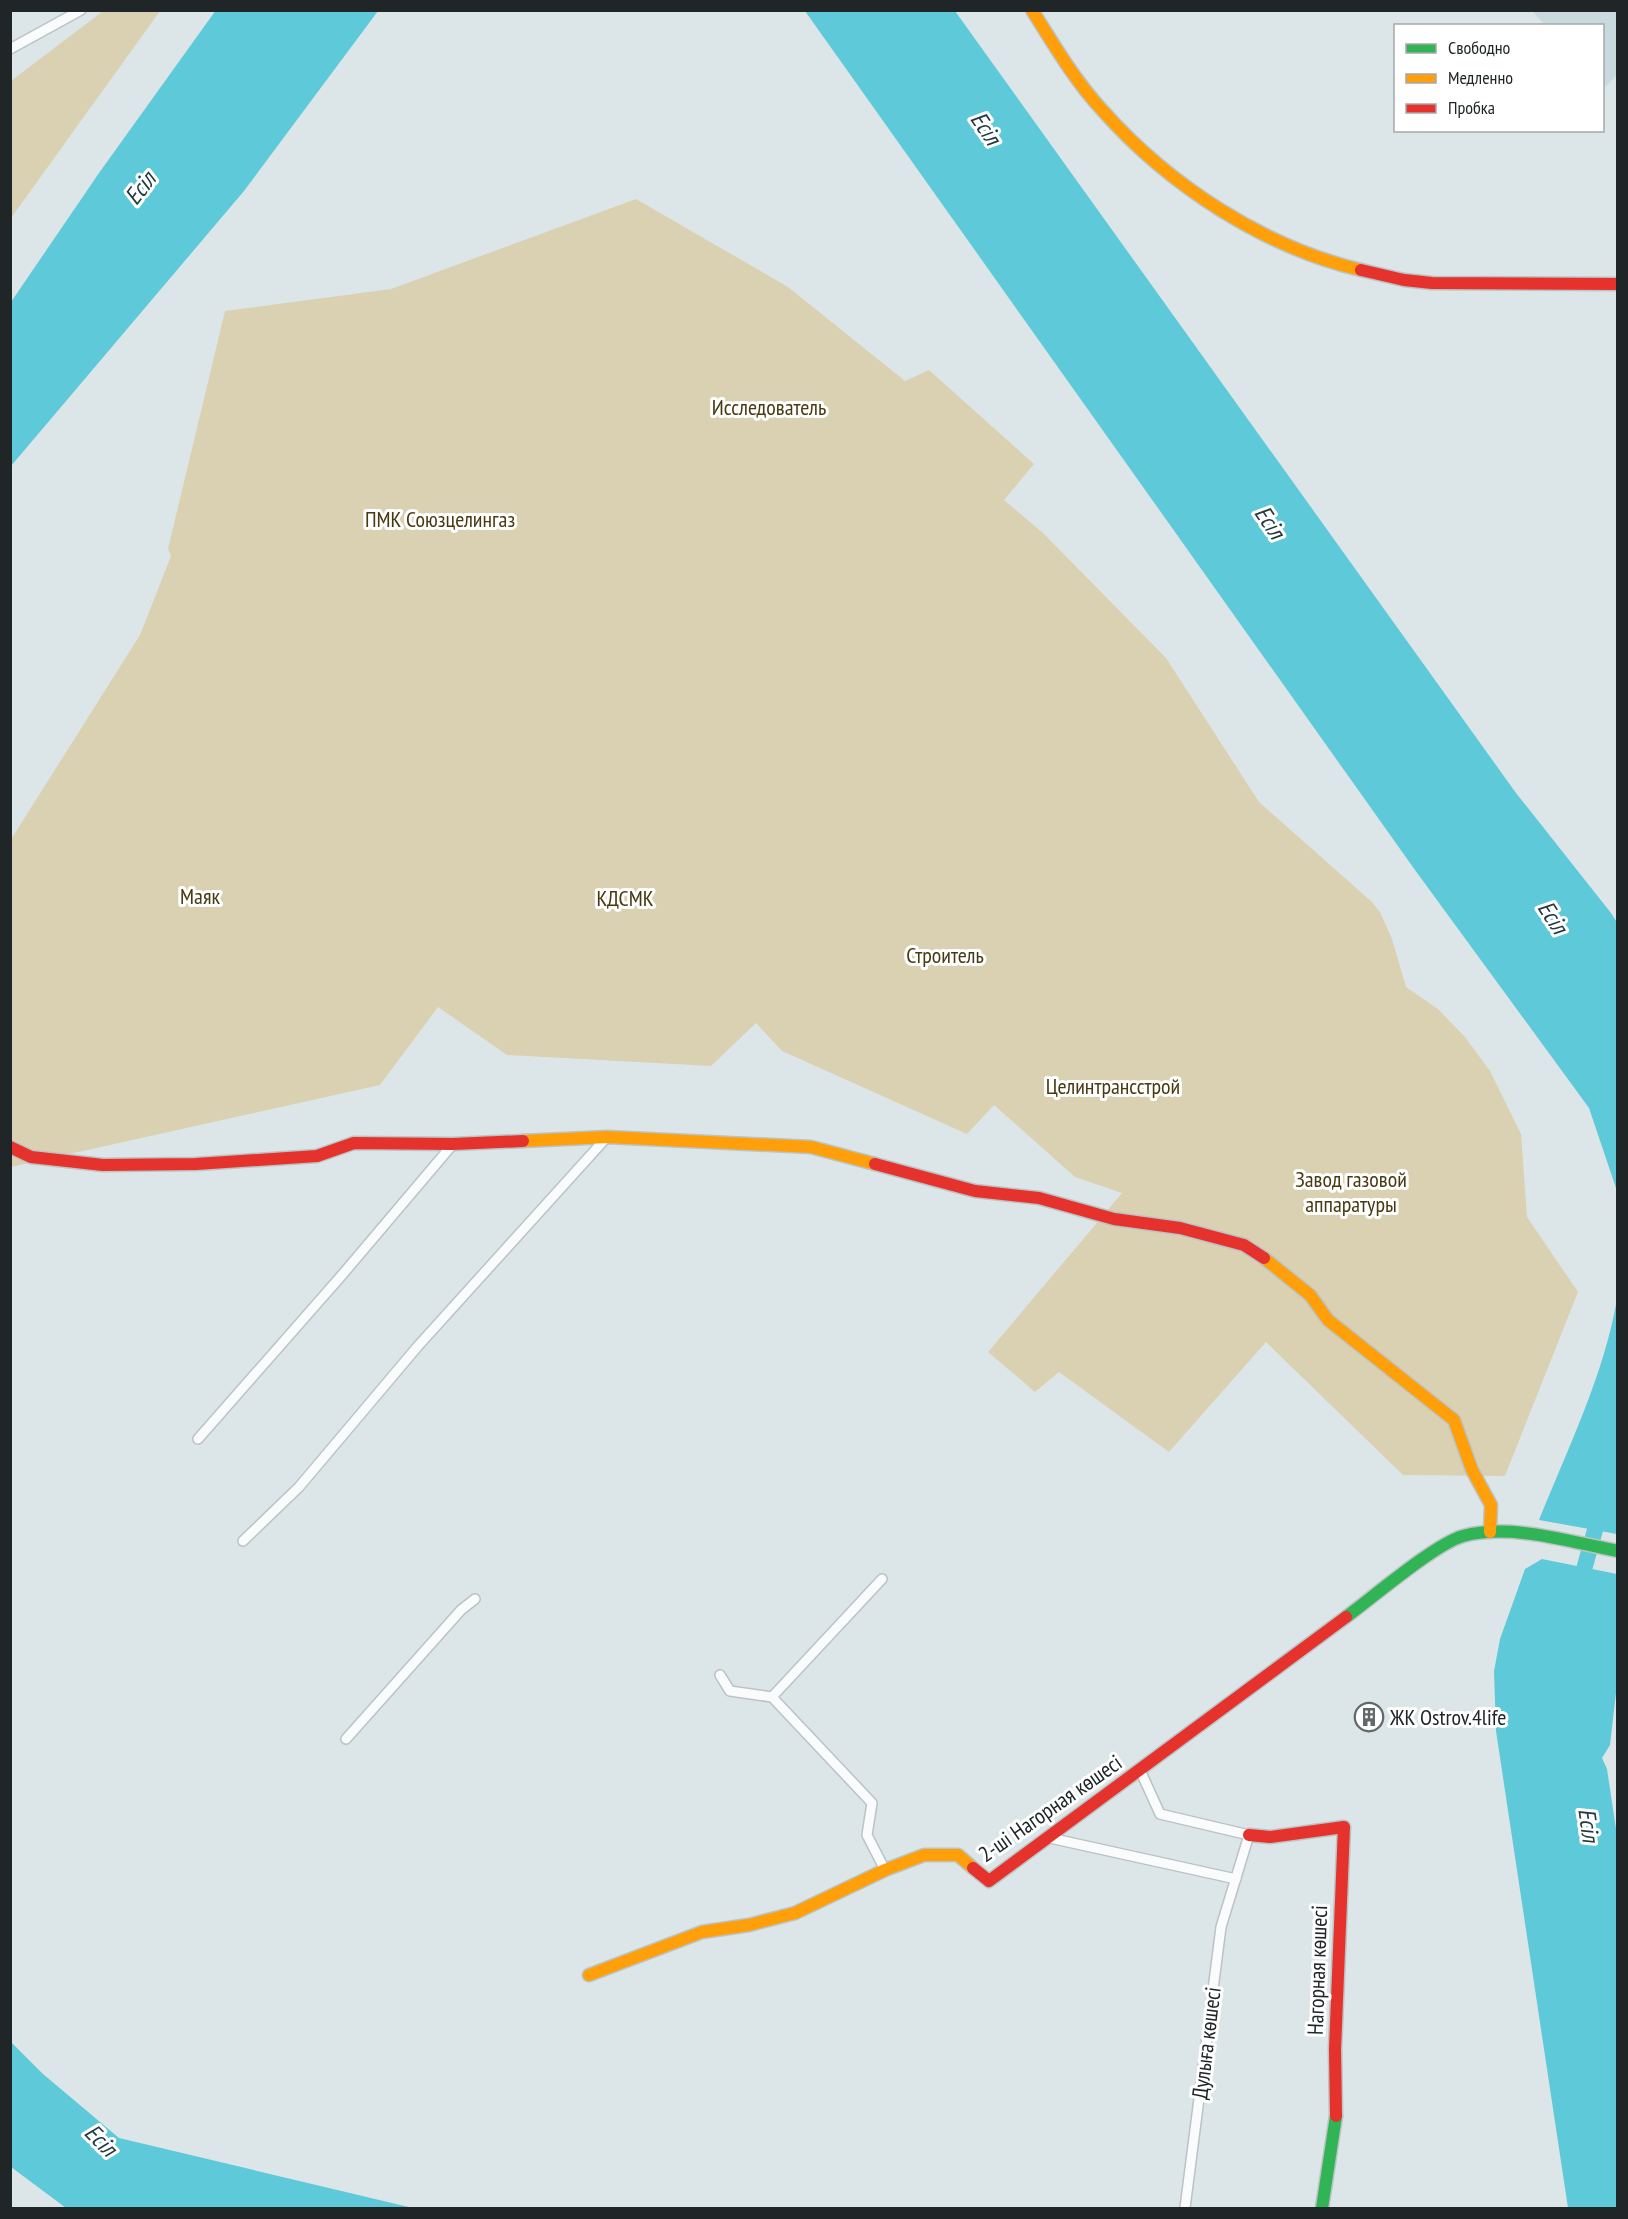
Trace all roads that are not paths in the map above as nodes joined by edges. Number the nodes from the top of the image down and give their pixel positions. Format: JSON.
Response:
{"nodes":[{"id":1,"x":81,"y":10,"type":"edge"},
{"id":2,"x":1032,"y":10,"type":"edge"},
{"id":3,"x":10,"y":49,"type":"edge"},
{"id":4,"x":1617,"y":284,"type":"edge"},
{"id":5,"x":607,"y":1137,"type":"junction"},
{"id":6,"x":453,"y":1144,"type":"junction"},
{"id":7,"x":10,"y":1147,"type":"edge"},
{"id":8,"x":198,"y":1439,"type":"dead end"},
{"id":9,"x":1490,"y":1532,"type":"junction"},
{"id":10,"x":243,"y":1541,"type":"dead end"},
{"id":11,"x":1617,"y":1551,"type":"edge"},
{"id":12,"x":882,"y":1579,"type":"dead end"},
{"id":13,"x":475,"y":1599,"type":"dead end"},
{"id":14,"x":720,"y":1675,"type":"dead end"},
{"id":15,"x":772,"y":1697,"type":"junction"},
{"id":16,"x":346,"y":1739,"type":"dead end"},
{"id":17,"x":1140,"y":1770,"type":"junction"},
{"id":18,"x":1250,"y":1835,"type":"junction"},
{"id":19,"x":1050,"y":1838,"type":"junction"},
{"id":20,"x":885,"y":1870,"type":"junction"},
{"id":21,"x":1236,"y":1879,"type":"junction"},
{"id":22,"x":589,"y":1975,"type":"dead end"},
{"id":23,"x":1185,"y":2208,"type":"edge"},
{"id":24,"x":1322,"y":2208,"type":"edge"}],
"edges":[{"from":1,"to":3,"type":"street"},
{"from":2,"to":4,"type":"street"},
{"from":5,"to":6,"type":"street"},
{"from":5,"to":9,"type":"street"},
{"from":5,"to":10,"type":"street"},
{"from":6,"to":7,"type":"street"},
{"from":6,"to":8,"type":"street"},
{"from":9,"to":11,"type":"street","name":"2-ші Нагорная көшесі"},
{"from":9,"to":17,"type":"street","name":"2-ші Нагорная көшесі"},
{"from":12,"to":15,"type":"street"},
{"from":13,"to":16,"type":"street"},
{"from":14,"to":15,"type":"street"},
{"from":15,"to":20,"type":"street"},
{"from":17,"to":18,"type":"street"},
{"from":17,"to":19,"type":"street","name":"2-ші Нагорная көшесі"},
{"from":18,"to":21,"type":"street","name":"Дулыға көшесі"},
{"from":18,"to":24,"type":"street","name":"Нагорная көшесі"},
{"from":19,"to":20,"type":"street","name":"2-ші Нагорная көшесі"},
{"from":19,"to":21,"type":"street"},
{"from":20,"to":22,"type":"street","name":"2-ші Нагорная көшесі"},
{"from":21,"to":23,"type":"street","name":"Дулыға көшесі"}]}
